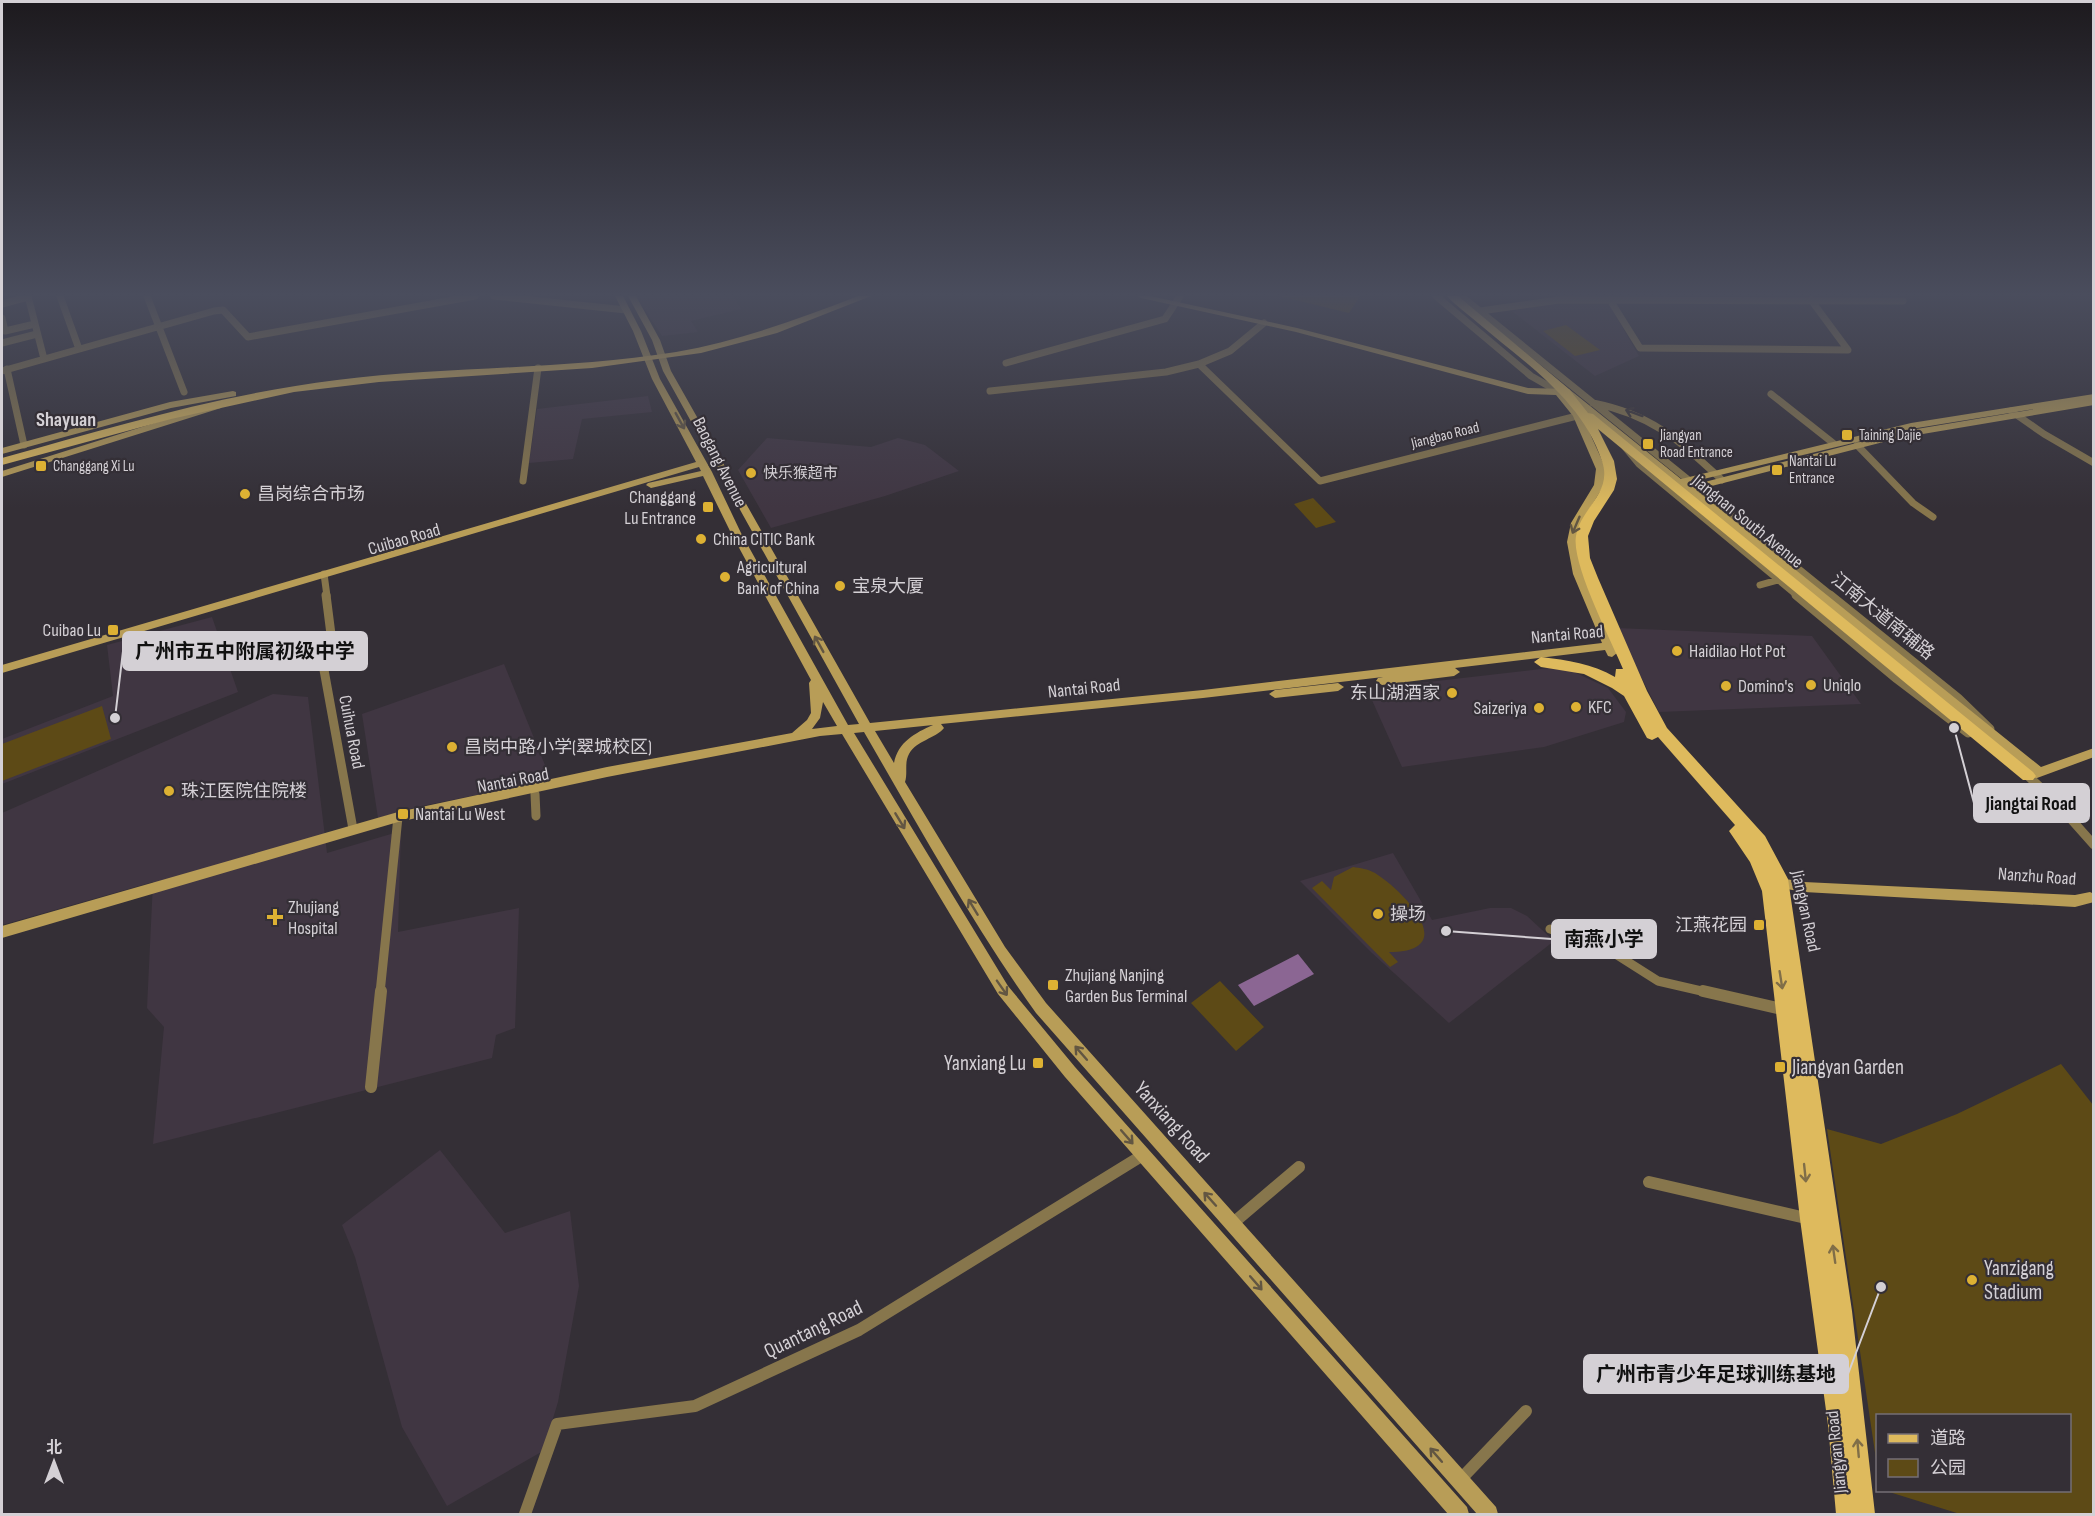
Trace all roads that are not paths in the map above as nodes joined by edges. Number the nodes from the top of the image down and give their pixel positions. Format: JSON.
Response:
{"nodes":[{"id":1,"x":174,"y":367,"type":"edge"},
{"id":2,"x":465,"y":367,"type":"edge"},
{"id":3,"x":548,"y":367,"type":"edge"},
{"id":4,"x":651,"y":367,"type":"edge"},
{"id":5,"x":666,"y":367,"type":"edge"},
{"id":6,"x":1188,"y":367,"type":"edge"},
{"id":7,"x":1202,"y":367,"type":"edge"},
{"id":8,"x":1431,"y":367,"type":"edge"},
{"id":9,"x":1535,"y":367,"type":"edge"},
{"id":10,"x":537,"y":368,"type":"junction"},
{"id":11,"x":4,"y":370,"type":"edge"},
{"id":12,"x":990,"y":391,"type":"dead end"},
{"id":13,"x":1566,"y":391,"type":"junction"},
{"id":14,"x":184,"y":392,"type":"dead end"},
{"id":15,"x":1772,"y":394,"type":"dead end"},
{"id":16,"x":232,"y":397,"type":"junction"},
{"id":17,"x":2094,"y":397,"type":"edge"},
{"id":18,"x":1591,"y":402,"type":"junction"},
{"id":19,"x":2094,"y":402,"type":"edge"},
{"id":20,"x":1578,"y":412,"type":"junction"},
{"id":21,"x":2013,"y":412,"type":"junction"},
{"id":22,"x":1833,"y":443,"type":"junction"},
{"id":23,"x":1624,"y":444,"type":"junction"},
{"id":24,"x":1857,"y":445,"type":"junction"},
{"id":25,"x":1602,"y":447,"type":"junction"},
{"id":26,"x":2,"y":451,"type":"edge"},
{"id":27,"x":17,"y":455,"type":"junction"},
{"id":28,"x":2,"y":457,"type":"edge"},
{"id":29,"x":2,"y":462,"type":"edge"},
{"id":30,"x":2094,"y":463,"type":"edge"},
{"id":31,"x":704,"y":467,"type":"junction"},
{"id":32,"x":2,"y":468,"type":"edge"},
{"id":33,"x":1714,"y":473,"type":"junction"},
{"id":34,"x":2,"y":474,"type":"edge"},
{"id":35,"x":1722,"y":480,"type":"junction"},
{"id":36,"x":523,"y":481,"type":"dead end"},
{"id":37,"x":1686,"y":485,"type":"junction"},
{"id":38,"x":741,"y":505,"type":"junction"},
{"id":39,"x":724,"y":508,"type":"junction"},
{"id":40,"x":1934,"y":517,"type":"dead end"},
{"id":41,"x":752,"y":523,"type":"junction"},
{"id":42,"x":734,"y":528,"type":"junction"},
{"id":43,"x":1771,"y":556,"type":"junction"},
{"id":44,"x":324,"y":577,"type":"junction"},
{"id":45,"x":1782,"y":578,"type":"junction"},
{"id":46,"x":1760,"y":585,"type":"dead end"},
{"id":47,"x":1614,"y":650,"type":"junction"},
{"id":48,"x":1541,"y":662,"type":"junction"},
{"id":49,"x":2,"y":669,"type":"edge"},
{"id":50,"x":814,"y":676,"type":"junction"},
{"id":51,"x":1929,"y":690,"type":"junction"},
{"id":52,"x":848,"y":695,"type":"junction"},
{"id":53,"x":1630,"y":695,"type":"junction"},
{"id":54,"x":828,"y":701,"type":"junction"},
{"id":55,"x":938,"y":728,"type":"junction"},
{"id":56,"x":869,"y":730,"type":"junction"},
{"id":57,"x":845,"y":732,"type":"junction"},
{"id":58,"x":785,"y":739,"type":"junction"},
{"id":59,"x":1993,"y":742,"type":"junction"},
{"id":60,"x":2094,"y":752,"type":"edge"},
{"id":61,"x":890,"y":764,"type":"junction"},
{"id":62,"x":870,"y":771,"type":"junction"},
{"id":63,"x":2033,"y":774,"type":"junction"},
{"id":64,"x":901,"y":783,"type":"junction"},
{"id":65,"x":535,"y":794,"type":"junction"},
{"id":66,"x":536,"y":816,"type":"dead end"},
{"id":67,"x":398,"y":820,"type":"junction"},
{"id":68,"x":353,"y":829,"type":"junction"},
{"id":69,"x":2094,"y":845,"type":"edge"},
{"id":70,"x":1776,"y":881,"type":"junction"},
{"id":71,"x":2092,"y":899,"type":"edge"},
{"id":72,"x":1550,"y":929,"type":"dead end"},
{"id":73,"x":2,"y":932,"type":"edge"},
{"id":74,"x":2,"y":938,"type":"edge"},
{"id":75,"x":1786,"y":1010,"type":"junction"},
{"id":76,"x":371,"y":1087,"type":"dead end"},
{"id":77,"x":1143,"y":1155,"type":"junction"},
{"id":78,"x":1299,"y":1167,"type":"dead end"},
{"id":79,"x":1649,"y":1182,"type":"dead end"},
{"id":80,"x":1810,"y":1219,"type":"junction"},
{"id":81,"x":1232,"y":1224,"type":"junction"},
{"id":82,"x":1526,"y":1411,"type":"dead end"},
{"id":83,"x":1458,"y":1481,"type":"junction"},
{"id":84,"x":525,"y":1515,"type":"edge"},
{"id":85,"x":1460,"y":1515,"type":"edge"},
{"id":86,"x":1489,"y":1515,"type":"edge"},
{"id":87,"x":1848,"y":1515,"type":"edge"},
{"id":88,"x":1864,"y":1515,"type":"edge"}],
"edges":[{"from":1,"to":14,"type":"street"},
{"from":2,"to":16,"type":"main road"},
{"from":3,"to":10,"type":"main road"},
{"from":4,"to":31,"type":"main road","name":"Baogang Avenue","one_way":true},
{"from":5,"to":38,"type":"main road","name":"Baogang Avenue"},
{"from":6,"to":12,"type":"street"},
{"from":7,"to":20,"type":"street","name":"Jiangbao Road"},
{"from":8,"to":13,"type":"main road"},
{"from":9,"to":13,"type":"main road","name":"Jiangnan South Avenue"},
{"from":10,"to":16,"type":"main road"},
{"from":10,"to":36,"type":"street"},
{"from":11,"to":27,"type":"street"},
{"from":13,"to":18,"type":"street"},
{"from":13,"to":20,"type":"main road","name":"Jiangnan South Avenue"},
{"from":13,"to":37,"type":"main road","name":"Jiangnan South Avenue"},
{"from":15,"to":22,"type":"street"},
{"from":16,"to":27,"type":"main road"},
{"from":16,"to":27,"type":"main road"},
{"from":16,"to":34,"type":"main road"},
{"from":17,"to":21,"type":"main road"},
{"from":33,"to":18,"type":"street","one_way":true},
{"from":18,"to":37,"type":"street"},
{"from":19,"to":21,"type":"main road"},
{"from":20,"to":23,"type":"main road","name":"Jiangnan South Avenue"},
{"from":20,"to":25,"type":"main road","name":"Jiangyan Road"},
{"from":20,"to":47,"type":"main road","name":"Jiangyan Road","one_way":true},
{"from":21,"to":22,"type":"main road"},
{"from":21,"to":24,"type":"main road"},
{"from":21,"to":30,"type":"street"},
{"from":22,"to":33,"type":"main road"},
{"from":23,"to":25,"type":"main road"},
{"from":23,"to":37,"type":"main road","name":"Jiangnan South Avenue"},
{"from":23,"to":45,"type":"street"},
{"from":24,"to":35,"type":"main road"},
{"from":24,"to":40,"type":"street"},
{"from":25,"to":47,"type":"main road","name":"Jiangyan Road"},
{"from":26,"to":27,"type":"main road"},
{"from":27,"to":28,"type":"main road"},
{"from":27,"to":29,"type":"main road"},
{"from":27,"to":32,"type":"main road"},
{"from":31,"to":39,"type":"main road","name":"Baogang Avenue"},
{"from":31,"to":44,"type":"main road","name":"Cuibao Road"},
{"from":33,"to":35,"type":"street"},
{"from":33,"to":37,"type":"main road"},
{"from":35,"to":37,"type":"main road"},
{"from":37,"to":43,"type":"main road","name":"Jiangnan South Avenue"},
{"from":37,"to":43,"type":"street"},
{"from":38,"to":39,"type":"main road"},
{"from":38,"to":41,"type":"main road","name":"Baogang Avenue"},
{"from":39,"to":42,"type":"main road","name":"Baogang Avenue"},
{"from":41,"to":42,"type":"main road"},
{"from":52,"to":41,"type":"main road","name":"Baogang Avenue","one_way":true},
{"from":42,"to":50,"type":"main road","name":"Baogang Avenue"},
{"from":43,"to":45,"type":"main road","name":"Jiangnan South Avenue"},
{"from":43,"to":51,"type":"main road","name":"Jiangnan South Avenue"},
{"from":44,"to":49,"type":"main road","name":"Cuibao Road"},
{"from":44,"to":68,"type":"street","name":"Cuihua Road"},
{"from":45,"to":46,"type":"street"},
{"from":45,"to":51,"type":"main road","name":"Jiangnan South Avenue"},
{"from":47,"to":48,"type":"main road","name":"Nantai Road"},
{"from":47,"to":53,"type":"main road","name":"Jiangyan Road"},
{"from":47,"to":56,"type":"main road","name":"Nantai Road"},
{"from":47,"to":70,"type":"main road","name":"Jiangyan Road"},
{"from":48,"to":53,"type":"main road"},
{"from":48,"to":55,"type":"main road","name":"Nantai Road"},
{"from":50,"to":54,"type":"main road","name":"Baogang Avenue"},
{"from":50,"to":58,"type":"main road"},
{"from":51,"to":59,"type":"main road","name":"Jiangnan South Avenue"},
{"from":51,"to":59,"type":"street"},
{"from":52,"to":54,"type":"main road"},
{"from":52,"to":56,"type":"main road","name":"Baogang Avenue"},
{"from":53,"to":70,"type":"main road","name":"Jiangyan Road"},
{"from":54,"to":57,"type":"main road","name":"Baogang Avenue"},
{"from":55,"to":56,"type":"main road","name":"Nantai Road"},
{"from":55,"to":64,"type":"main road"},
{"from":56,"to":57,"type":"main road","name":"Nantai Road"},
{"from":56,"to":61,"type":"main road","name":"Yanxiang Road"},
{"from":57,"to":58,"type":"main road","name":"Nantai Road"},
{"from":57,"to":62,"type":"main road"},
{"from":57,"to":65,"type":"main road","name":"Nantai Road"},
{"from":58,"to":67,"type":"main road","name":"Nantai Road"},
{"from":59,"to":63,"type":"main road","name":"Jiangnan South Avenue"},
{"from":60,"to":63,"type":"main road"},
{"from":61,"to":62,"type":"street"},
{"from":61,"to":64,"type":"main road","name":"Yanxiang Road"},
{"from":62,"to":77,"type":"main road","one_way":true},
{"from":63,"to":69,"type":"street"},
{"from":81,"to":64,"type":"main road","name":"Yanxiang Road","one_way":true},
{"from":65,"to":66,"type":"street"},
{"from":65,"to":67,"type":"main road","name":"Nantai Road"},
{"from":67,"to":68,"type":"main road","name":"Nantai Road"},
{"from":67,"to":74,"type":"main road","name":"Nantai Road"},
{"from":67,"to":76,"type":"street"},
{"from":68,"to":73,"type":"main road","name":"Nantai Road"},
{"from":70,"to":71,"type":"main road","name":"Nanzhu Road"},
{"from":70,"to":75,"type":"main road","name":"Jiangyan Road","one_way":true},
{"from":88,"to":70,"type":"main road","name":"Jiangyan Road","one_way":true},
{"from":72,"to":75,"type":"street"},
{"from":75,"to":80,"type":"main road","name":"Jiangyan Road","one_way":true},
{"from":77,"to":84,"type":"street","name":"Quantang Road"},
{"from":77,"to":85,"type":"main road","one_way":true},
{"from":78,"to":81,"type":"street"},
{"from":79,"to":80,"type":"street"},
{"from":80,"to":87,"type":"main road","name":"Jiangyan Road"},
{"from":83,"to":81,"type":"main road","name":"Yanxiang Road","one_way":true},
{"from":82,"to":83,"type":"street"},
{"from":83,"to":86,"type":"main road","name":"Yanxiang Road"}]}
